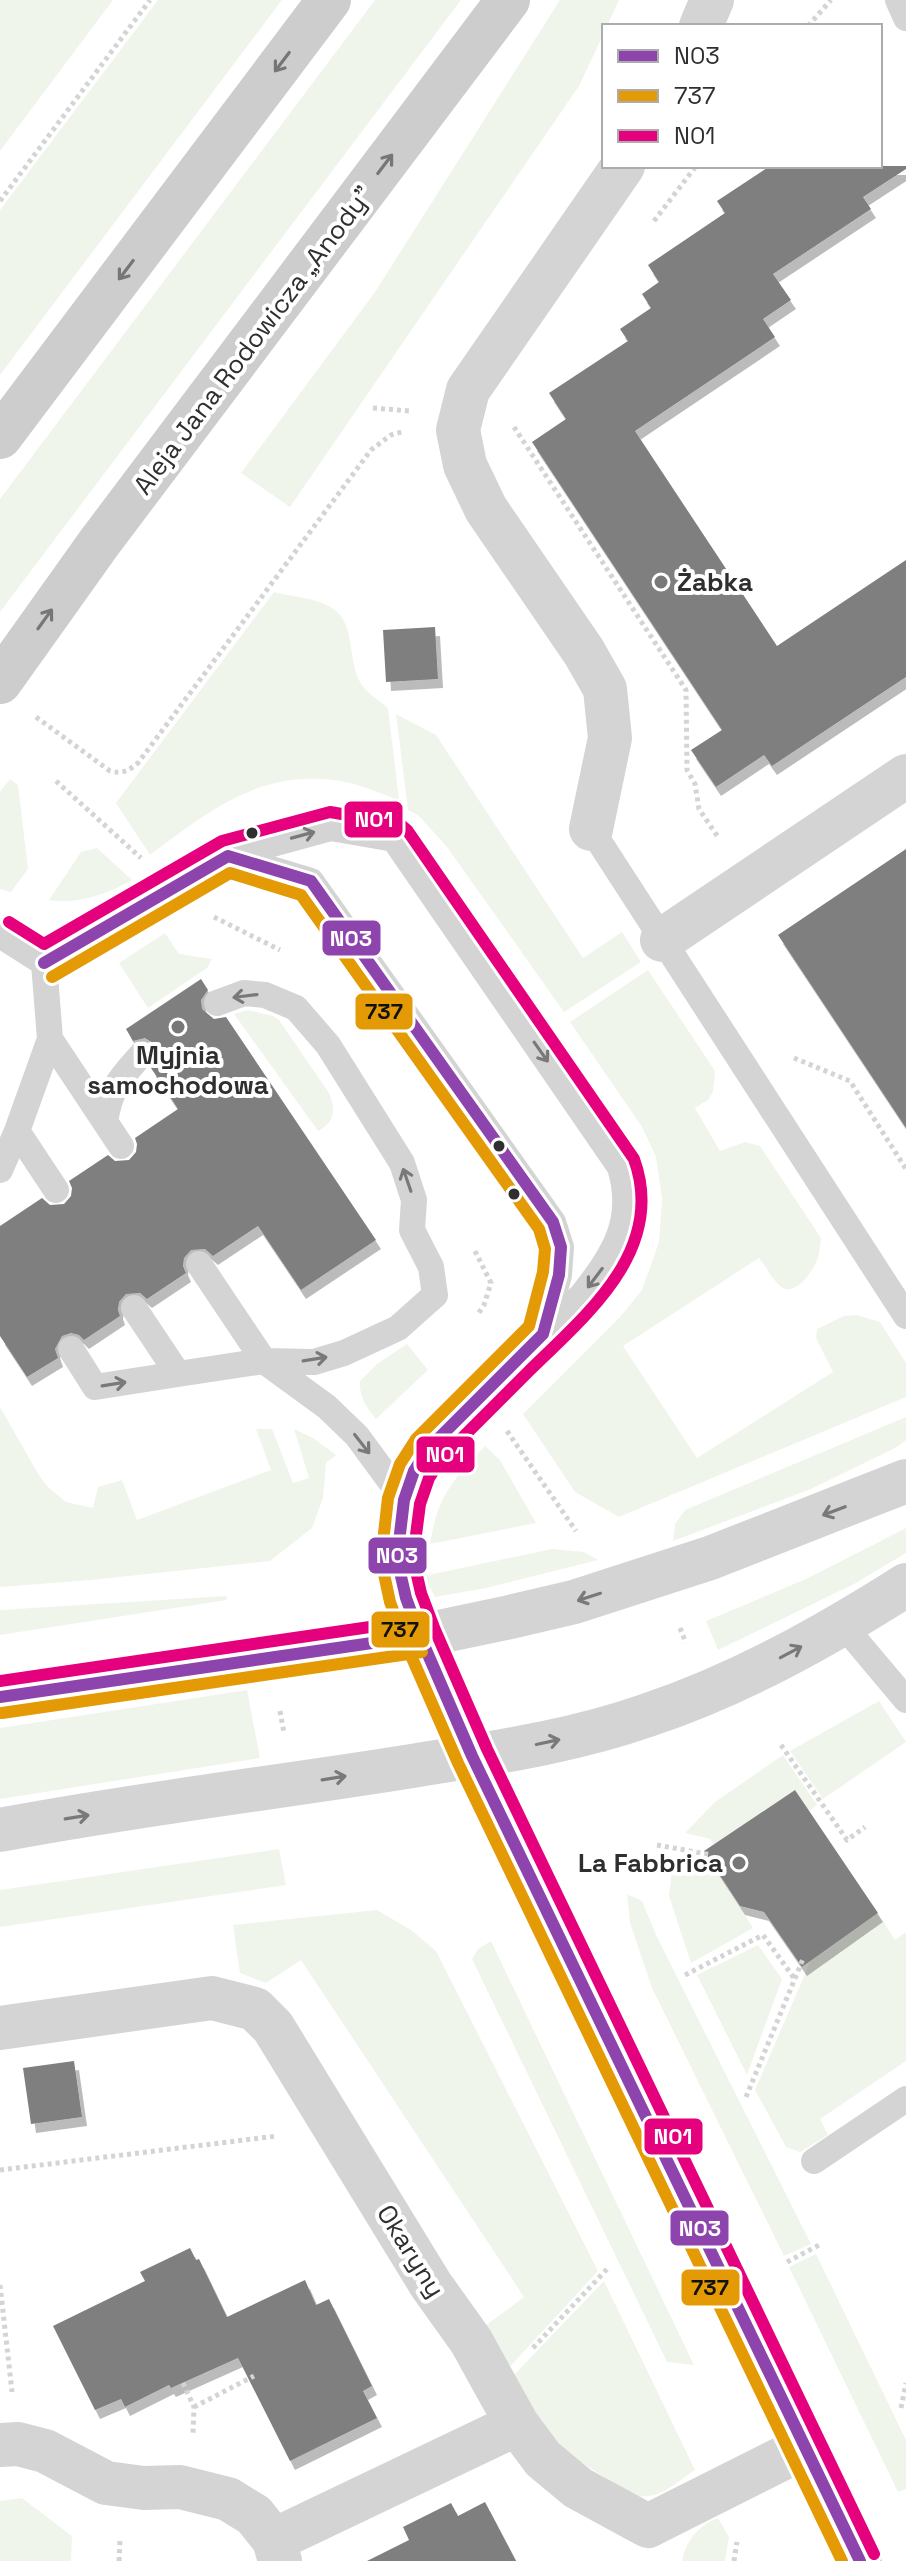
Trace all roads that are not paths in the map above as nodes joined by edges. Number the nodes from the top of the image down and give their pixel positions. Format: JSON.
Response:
{"nodes":[{"id":1,"x":329,"y":0,"type":"edge"},
{"id":2,"x":508,"y":0,"type":"edge"},
{"id":3,"x":712,"y":0,"type":"edge"},
{"id":4,"x":898,"y":0,"type":"edge"},
{"id":5,"x":906,"y":18,"type":"edge"},
{"id":6,"x":702,"y":24,"type":"edge"},
{"id":7,"x":622,"y":168,"type":"edge"},
{"id":8,"x":0,"y":437,"type":"edge"},
{"id":9,"x":0,"y":682,"type":"edge"},
{"id":10,"x":906,"y":776,"type":"edge"},
{"id":11,"x":591,"y":829,"type":"joint"},
{"id":12,"x":228,"y":856,"type":"junction"},
{"id":13,"x":0,"y":935,"type":"edge"},
{"id":14,"x":662,"y":940,"type":"junction"},
{"id":15,"x":44,"y":963,"type":"junction"},
{"id":16,"x":217,"y":1003,"type":"dead end"},
{"id":17,"x":50,"y":1039,"type":"junction"},
{"id":18,"x":142,"y":1054,"type":"dead end"},
{"id":19,"x":105,"y":1122,"type":"junction"},
{"id":20,"x":17,"y":1131,"type":"junction"},
{"id":21,"x":121,"y":1146,"type":"dead end"},
{"id":22,"x":0,"y":1170,"type":"edge"},
{"id":23,"x":56,"y":1190,"type":"dead end"},
{"id":24,"x":199,"y":1264,"type":"dead end"},
{"id":25,"x":134,"y":1308,"type":"dead end"},
{"id":26,"x":906,"y":1316,"type":"edge"},
{"id":27,"x":543,"y":1334,"type":"junction"},
{"id":28,"x":71,"y":1349,"type":"dead end"},
{"id":29,"x":264,"y":1361,"type":"junction"},
{"id":30,"x":178,"y":1374,"type":"junction"},
{"id":31,"x":906,"y":1481,"type":"edge"},
{"id":32,"x":404,"y":1500,"type":"junction"},
{"id":33,"x":906,"y":1585,"type":"edge"},
{"id":34,"x":843,"y":1625,"type":"junction"},
{"id":35,"x":420,"y":1636,"type":"junction"},
{"id":36,"x":0,"y":1697,"type":"edge"},
{"id":37,"x":906,"y":1700,"type":"edge"},
{"id":38,"x":472,"y":1756,"type":"junction"},
{"id":39,"x":0,"y":1830,"type":"edge"},
{"id":40,"x":0,"y":2028,"type":"edge"},
{"id":41,"x":906,"y":2099,"type":"edge"},
{"id":42,"x":814,"y":2161,"type":"dead end"},
{"id":43,"x":517,"y":2424,"type":"junction"},
{"id":44,"x":9,"y":2444,"type":"edge"},
{"id":45,"x":805,"y":2447,"type":"junction"},
{"id":46,"x":646,"y":2544,"type":"edge"},
{"id":47,"x":277,"y":2550,"type":"edge"},
{"id":48,"x":860,"y":2561,"type":"edge"}],
"edges":[{"from":1,"to":8,"type":"main road","one_way":true},
{"from":9,"to":2,"type":"main road","name":"Aleja Jana Rodowicza „Anody”","one_way":true},
{"from":3,"to":6,"type":"street"},
{"from":4,"to":5,"type":"lane"},
{"from":7,"to":11,"type":"street"},
{"from":10,"to":14,"type":"street"},
{"from":11,"to":14,"type":"lane"},
{"from":12,"to":15,"type":"lane"},
{"from":12,"to":27,"type":"lane"},
{"from":12,"to":27,"type":"lane","one_way":true},
{"from":13,"to":15,"type":"lane"},
{"from":14,"to":26,"type":"lane"},
{"from":15,"to":17,"type":"lane"},
{"from":29,"to":16,"type":"lane","one_way":true},
{"from":17,"to":19,"type":"lane"},
{"from":17,"to":20,"type":"lane"},
{"from":18,"to":19,"type":"lane"},
{"from":19,"to":21,"type":"lane"},
{"from":20,"to":22,"type":"lane"},
{"from":20,"to":23,"type":"lane"},
{"from":24,"to":29,"type":"lane"},
{"from":25,"to":30,"type":"lane"},
{"from":27,"to":32,"type":"lane"},
{"from":28,"to":30,"type":"lane","one_way":true},
{"from":29,"to":30,"type":"lane"},
{"from":29,"to":32,"type":"lane","one_way":true},
{"from":31,"to":35,"type":"street","one_way":true},
{"from":32,"to":35,"type":"lane"},
{"from":33,"to":34,"type":"street"},
{"from":34,"to":37,"type":"lane"},
{"from":38,"to":34,"type":"street","one_way":true},
{"from":35,"to":36,"type":"street"},
{"from":35,"to":38,"type":"street"},
{"from":39,"to":38,"type":"street","one_way":true},
{"from":38,"to":45,"type":"street"},
{"from":40,"to":43,"type":"street","name":"Okaryny"},
{"from":41,"to":42,"type":"lane"},
{"from":43,"to":46,"type":"street","name":"Okaryny"},
{"from":43,"to":47,"type":"street"},
{"from":44,"to":47,"type":"street"},
{"from":45,"to":46,"type":"street","name":"Okaryny"},
{"from":45,"to":48,"type":"street"}]}
